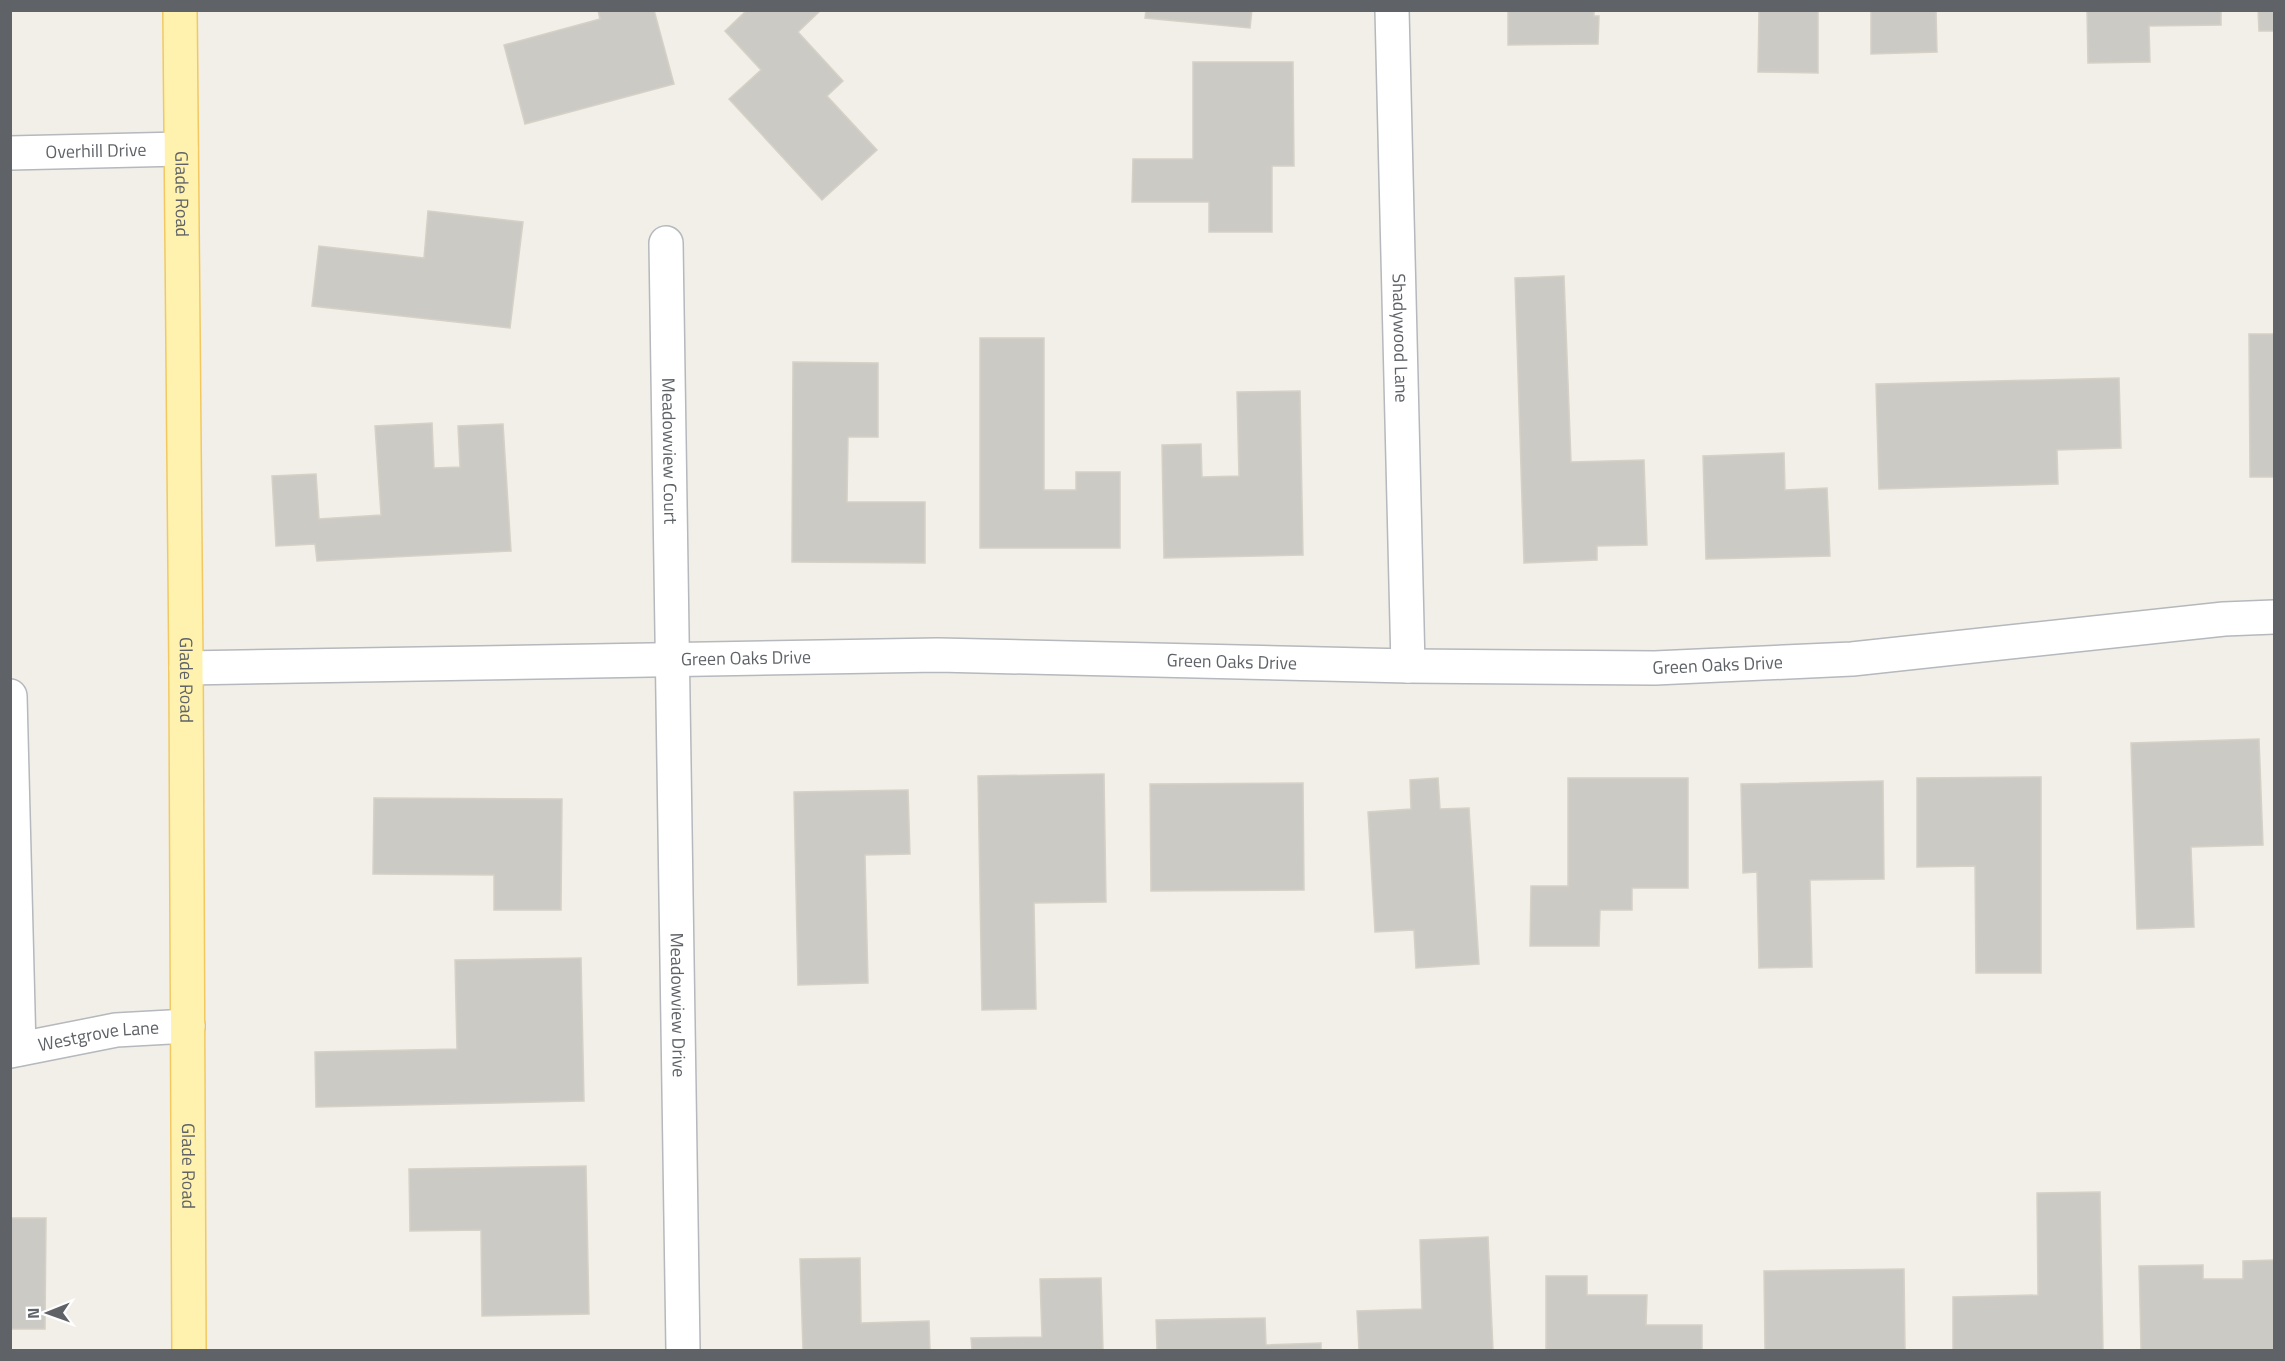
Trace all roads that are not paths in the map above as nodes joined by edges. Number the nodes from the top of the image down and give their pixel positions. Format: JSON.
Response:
{"nodes":[{"id":1,"x":180,"y":10,"type":"edge"},
{"id":2,"x":1392,"y":10,"type":"edge"},
{"id":3,"x":181,"y":149,"type":"junction"},
{"id":4,"x":10,"y":153,"type":"edge"},
{"id":5,"x":666,"y":243,"type":"dead end"},
{"id":6,"x":2274,"y":617,"type":"edge"},
{"id":7,"x":673,"y":660,"type":"junction"},
{"id":8,"x":1408,"y":666,"type":"junction"},
{"id":9,"x":186,"y":668,"type":"junction"},
{"id":10,"x":10,"y":696,"type":"edge"},
{"id":11,"x":188,"y":1026,"type":"junction"},
{"id":12,"x":15,"y":1050,"type":"edge"},
{"id":13,"x":189,"y":1350,"type":"edge"},
{"id":14,"x":683,"y":1350,"type":"edge"}],
"edges":[{"from":1,"to":3,"type":"main road","name":"Glade Road"},
{"from":2,"to":8,"type":"street","name":"Shadywood Lane"},
{"from":3,"to":4,"type":"street","name":"Overhill Drive"},
{"from":3,"to":9,"type":"main road","name":"Glade Road"},
{"from":5,"to":7,"type":"street","name":"Meadowview Court"},
{"from":6,"to":8,"type":"street","name":"Green Oaks Drive"},
{"from":7,"to":8,"type":"street","name":"Green Oaks Drive"},
{"from":7,"to":9,"type":"street","name":"Green Oaks Drive"},
{"from":7,"to":14,"type":"street","name":"Meadowview Drive"},
{"from":9,"to":11,"type":"main road","name":"Glade Road"},
{"from":10,"to":12,"type":"street"},
{"from":11,"to":12,"type":"street","name":"Westgrove Lane"},
{"from":11,"to":13,"type":"main road","name":"Glade Road"}]}
